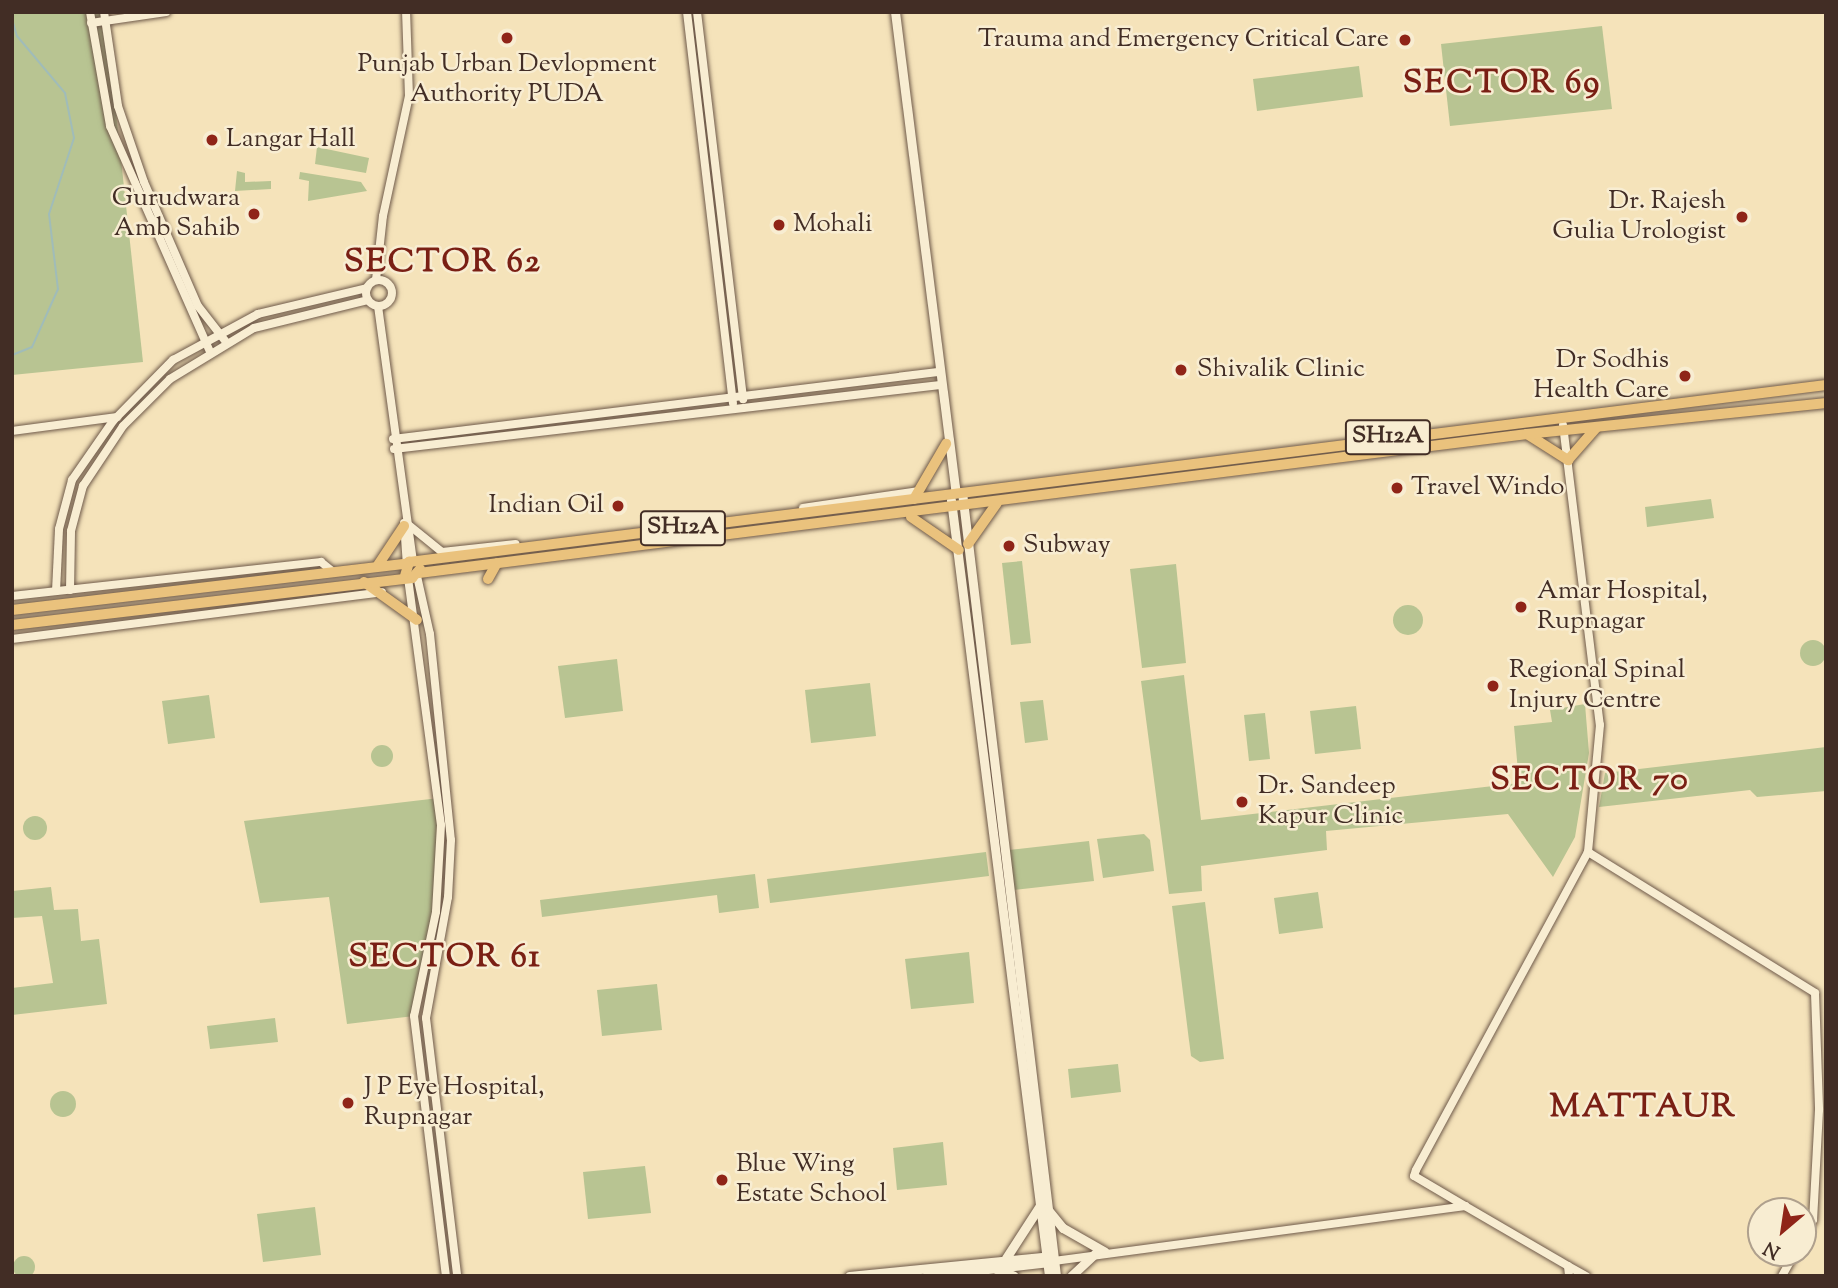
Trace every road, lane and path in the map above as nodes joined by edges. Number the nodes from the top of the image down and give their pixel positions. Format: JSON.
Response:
{"nodes":[{"id":1,"x":90,"y":12,"type":"edge"},
{"id":2,"x":166,"y":12,"type":"edge"},
{"id":3,"x":406,"y":12,"type":"edge"},
{"id":4,"x":687,"y":12,"type":"edge"},
{"id":5,"x":697,"y":12,"type":"edge"},
{"id":6,"x":895,"y":12,"type":"edge"},
{"id":7,"x":137,"y":14,"type":"edge"},
{"id":8,"x":105,"y":17,"type":"edge"},
{"id":9,"x":91,"y":23,"type":"junction"},
{"id":10,"x":699,"y":27,"type":"junction"},
{"id":11,"x":688,"y":29,"type":"junction"},
{"id":12,"x":718,"y":188,"type":"junction"},
{"id":13,"x":708,"y":189,"type":"junction"},
{"id":14,"x":727,"y":265,"type":"junction"},
{"id":15,"x":716,"y":266,"type":"junction"},
{"id":16,"x":376,"y":280,"type":"junction"},
{"id":17,"x":367,"y":288,"type":"junction"},
{"id":18,"x":368,"y":300,"type":"junction"},
{"id":19,"x":378,"y":306,"type":"junction"},
{"id":20,"x":218,"y":332,"type":"junction"},
{"id":21,"x":203,"y":340,"type":"junction"},
{"id":22,"x":226,"y":342,"type":"junction"},
{"id":23,"x":210,"y":352,"type":"junction"},
{"id":24,"x":938,"y":372,"type":"junction"},
{"id":25,"x":940,"y":385,"type":"junction"},
{"id":26,"x":1826,"y":385,"type":"edge"},
{"id":27,"x":743,"y":396,"type":"junction"},
{"id":28,"x":733,"y":398,"type":"junction"},
{"id":29,"x":1826,"y":403,"type":"edge"},
{"id":30,"x":744,"y":408,"type":"junction"},
{"id":31,"x":734,"y":410,"type":"junction"},
{"id":32,"x":604,"y":413,"type":"junction"},
{"id":33,"x":1562,"y":415,"type":"junction"},
{"id":34,"x":117,"y":417,"type":"junction"},
{"id":35,"x":607,"y":424,"type":"junction"},
{"id":36,"x":1596,"y":428,"type":"junction"},
{"id":37,"x":12,"y":430,"type":"edge"},
{"id":38,"x":1564,"y":430,"type":"junction"},
{"id":39,"x":1527,"y":434,"type":"junction"},
{"id":40,"x":393,"y":439,"type":"junction"},
{"id":41,"x":946,"y":444,"type":"junction"},
{"id":42,"x":394,"y":449,"type":"junction"},
{"id":43,"x":1568,"y":460,"type":"junction"},
{"id":44,"x":956,"y":493,"type":"junction"},
{"id":45,"x":917,"y":495,"type":"junction"},
{"id":46,"x":997,"y":503,"type":"junction"},
{"id":47,"x":958,"y":509,"type":"junction"},
{"id":48,"x":909,"y":516,"type":"junction"},
{"id":49,"x":406,"y":523,"type":"junction"},
{"id":50,"x":964,"y":547,"type":"junction"},
{"id":51,"x":491,"y":549,"type":"junction"},
{"id":52,"x":497,"y":563,"type":"junction"},
{"id":53,"x":377,"y":565,"type":"junction"},
{"id":54,"x":411,"y":569,"type":"junction"},
{"id":55,"x":332,"y":571,"type":"junction"},
{"id":56,"x":488,"y":579,"type":"dead end"},
{"id":57,"x":363,"y":581,"type":"junction"},
{"id":58,"x":70,"y":590,"type":"junction"},
{"id":59,"x":56,"y":591,"type":"junction"},
{"id":60,"x":382,"y":592,"type":"junction"},
{"id":61,"x":12,"y":596,"type":"edge"},
{"id":62,"x":12,"y":610,"type":"edge"},
{"id":63,"x":417,"y":620,"type":"junction"},
{"id":64,"x":12,"y":625,"type":"edge"},
{"id":65,"x":12,"y":639,"type":"edge"},
{"id":66,"x":1588,"y":852,"type":"junction"},
{"id":67,"x":423,"y":965,"type":"junction"},
{"id":68,"x":433,"y":968,"type":"junction"},
{"id":69,"x":1826,"y":1156,"type":"edge"},
{"id":70,"x":1816,"y":1161,"type":"junction"},
{"id":71,"x":1814,"y":1197,"type":"edge"},
{"id":72,"x":1465,"y":1206,"type":"junction"},
{"id":73,"x":1044,"y":1207,"type":"junction"},
{"id":74,"x":1100,"y":1253,"type":"junction"},
{"id":75,"x":1006,"y":1258,"type":"junction"},
{"id":76,"x":1053,"y":1259,"type":"junction"},
{"id":77,"x":1568,"y":1266,"type":"junction"},
{"id":78,"x":992,"y":1268,"type":"junction"},
{"id":79,"x":446,"y":1276,"type":"edge"},
{"id":80,"x":457,"y":1276,"type":"edge"},
{"id":81,"x":849,"y":1276,"type":"edge"},
{"id":82,"x":926,"y":1276,"type":"edge"},
{"id":83,"x":1014,"y":1276,"type":"edge"},
{"id":84,"x":1049,"y":1276,"type":"edge"},
{"id":85,"x":1056,"y":1276,"type":"edge"},
{"id":86,"x":1071,"y":1276,"type":"edge"},
{"id":87,"x":1569,"y":1276,"type":"edge"},
{"id":88,"x":1586,"y":1276,"type":"edge"}],
"edges":[{"from":1,"to":9,"type":"street"},
{"from":2,"to":7,"type":"street"},
{"from":3,"to":16,"type":"street"},
{"from":4,"to":11,"type":"street"},
{"from":5,"to":10,"type":"street"},
{"from":6,"to":24,"type":"main road"},
{"from":7,"to":8,"type":"street"},
{"from":8,"to":9,"type":"street"},
{"from":8,"to":20,"type":"street"},
{"from":9,"to":21,"type":"street"},
{"from":10,"to":11,"type":"street"},
{"from":10,"to":12,"type":"street"},
{"from":11,"to":13,"type":"street"},
{"from":12,"to":13,"type":"street"},
{"from":12,"to":14,"type":"street"},
{"from":13,"to":15,"type":"street"},
{"from":14,"to":15,"type":"street"},
{"from":14,"to":27,"type":"street"},
{"from":15,"to":28,"type":"street"},
{"from":16,"to":17,"type":"street"},
{"from":16,"to":19,"type":"street"},
{"from":17,"to":18,"type":"street"},
{"from":17,"to":20,"type":"street"},
{"from":18,"to":19,"type":"street"},
{"from":18,"to":22,"type":"street"},
{"from":19,"to":40,"type":"street"},
{"from":20,"to":21,"type":"street"},
{"from":20,"to":22,"type":"street"},
{"from":21,"to":23,"type":"street"},
{"from":21,"to":34,"type":"street"},
{"from":22,"to":23,"type":"street"},
{"from":23,"to":58,"type":"street"},
{"from":24,"to":25,"type":"main road"},
{"from":24,"to":27,"type":"street"},
{"from":25,"to":30,"type":"street"},
{"from":25,"to":41,"type":"main road"},
{"from":26,"to":33,"type":"main road","number":"SH12A"},
{"from":27,"to":28,"type":"street"},
{"from":27,"to":30,"type":"street"},
{"from":28,"to":31,"type":"street"},
{"from":28,"to":32,"type":"street"},
{"from":29,"to":36,"type":"main road","number":"SH12A"},
{"from":30,"to":31,"type":"street"},
{"from":31,"to":35,"type":"street"},
{"from":32,"to":35,"type":"street"},
{"from":32,"to":40,"type":"street"},
{"from":33,"to":38,"type":"street"},
{"from":33,"to":44,"type":"main road","number":"SH12A"},
{"from":34,"to":37,"type":"street"},
{"from":34,"to":59,"type":"street"},
{"from":35,"to":42,"type":"street"},
{"from":36,"to":38,"type":"main road","number":"SH12A"},
{"from":36,"to":43,"type":"main road"},
{"from":38,"to":39,"type":"main road","number":"SH12A"},
{"from":38,"to":43,"type":"street"},
{"from":39,"to":43,"type":"main road"},
{"from":39,"to":46,"type":"main road","number":"SH12A"},
{"from":40,"to":42,"type":"street"},
{"from":41,"to":44,"type":"main road"},
{"from":41,"to":45,"type":"main road"},
{"from":42,"to":49,"type":"street"},
{"from":43,"to":66,"type":"street"},
{"from":44,"to":45,"type":"main road","number":"SH12A"},
{"from":44,"to":47,"type":"main road"},
{"from":45,"to":51,"type":"main road","number":"SH12A"},
{"from":46,"to":47,"type":"main road","number":"SH12A"},
{"from":46,"to":50,"type":"main road"},
{"from":47,"to":48,"type":"main road","number":"SH12A"},
{"from":47,"to":50,"type":"main road"},
{"from":48,"to":50,"type":"main road"},
{"from":48,"to":52,"type":"main road","number":"SH12A"},
{"from":49,"to":51,"type":"street"},
{"from":49,"to":53,"type":"main road"},
{"from":49,"to":54,"type":"street"},
{"from":50,"to":73,"type":"main road"},
{"from":51,"to":54,"type":"main road","number":"SH12A"},
{"from":52,"to":54,"type":"main road","number":"SH12A"},
{"from":52,"to":56,"type":"main road"},
{"from":53,"to":54,"type":"main road","number":"SH12A"},
{"from":53,"to":55,"type":"main road","number":"SH12A"},
{"from":54,"to":57,"type":"main road","number":"SH12A"},
{"from":54,"to":63,"type":"street"},
{"from":54,"to":68,"type":"street"},
{"from":55,"to":58,"type":"street"},
{"from":55,"to":62,"type":"main road","number":"SH12A"},
{"from":57,"to":60,"type":"main road"},
{"from":57,"to":64,"type":"main road","number":"SH12A"},
{"from":58,"to":59,"type":"street"},
{"from":59,"to":61,"type":"street"},
{"from":60,"to":63,"type":"main road"},
{"from":60,"to":65,"type":"street"},
{"from":63,"to":67,"type":"street"},
{"from":66,"to":70,"type":"street"},
{"from":66,"to":72,"type":"street"},
{"from":67,"to":68,"type":"street"},
{"from":67,"to":79,"type":"street"},
{"from":68,"to":80,"type":"street"},
{"from":69,"to":70,"type":"street"},
{"from":70,"to":71,"type":"street"},
{"from":72,"to":74,"type":"street"},
{"from":72,"to":77,"type":"street"},
{"from":73,"to":74,"type":"main road"},
{"from":73,"to":75,"type":"main road"},
{"from":73,"to":76,"type":"main road"},
{"from":74,"to":76,"type":"street"},
{"from":74,"to":86,"type":"main road"},
{"from":75,"to":76,"type":"main road"},
{"from":75,"to":81,"type":"main road"},
{"from":76,"to":78,"type":"main road"},
{"from":76,"to":84,"type":"main road"},
{"from":76,"to":85,"type":"main road"},
{"from":77,"to":87,"type":"street"},
{"from":77,"to":88,"type":"street"},
{"from":78,"to":82,"type":"main road"},
{"from":78,"to":83,"type":"main road"}]}
